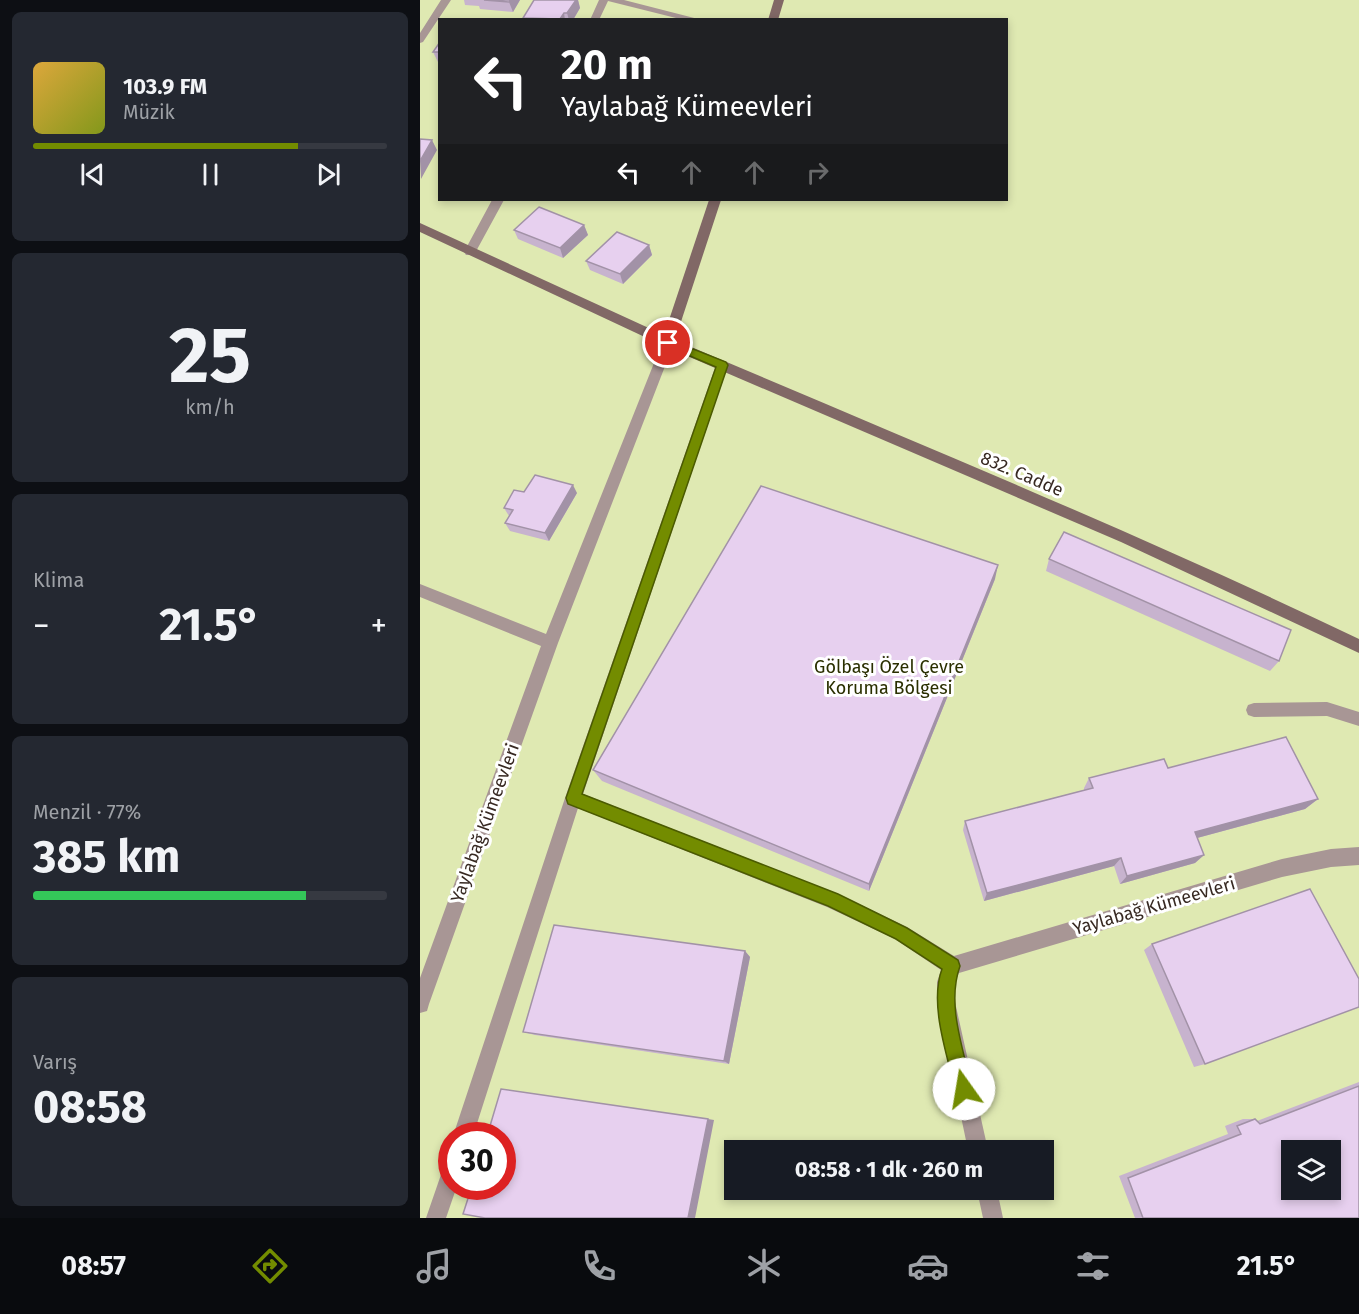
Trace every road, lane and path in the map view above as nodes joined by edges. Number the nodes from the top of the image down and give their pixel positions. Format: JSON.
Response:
{"nodes":[{"id":1,"x":446,"y":0,"type":"edge"},
{"id":2,"x":604,"y":0,"type":"edge"},
{"id":3,"x":612,"y":0,"type":"edge"},
{"id":4,"x":779,"y":0,"type":"edge"},
{"id":5,"x":595,"y":18,"type":"edge"},
{"id":6,"x":689,"y":18,"type":"edge"},
{"id":7,"x":774,"y":18,"type":"edge"},
{"id":8,"x":420,"y":40,"type":"edge"},
{"id":9,"x":497,"y":201,"type":"edge"},
{"id":10,"x":715,"y":201,"type":"edge"},
{"id":11,"x":420,"y":227,"type":"edge"},
{"id":12,"x":470,"y":252,"type":"junction"},
{"id":13,"x":668,"y":343,"type":"junction"},
{"id":14,"x":722,"y":365,"type":"junction"},
{"id":15,"x":420,"y":590,"type":"edge"},
{"id":16,"x":550,"y":643,"type":"junction"},
{"id":17,"x":1359,"y":646,"type":"edge"},
{"id":18,"x":1254,"y":710,"type":"dead end"},
{"id":19,"x":1359,"y":719,"type":"edge"},
{"id":20,"x":573,"y":798,"type":"junction"},
{"id":21,"x":1359,"y":856,"type":"edge"},
{"id":22,"x":952,"y":966,"type":"junction"},
{"id":23,"x":420,"y":1004,"type":"edge"},
{"id":24,"x":468,"y":1122,"type":"edge"},
{"id":25,"x":976,"y":1140,"type":"edge"},
{"id":26,"x":442,"y":1200,"type":"edge"},
{"id":27,"x":989,"y":1200,"type":"edge"},
{"id":28,"x":436,"y":1218,"type":"edge"},
{"id":29,"x":993,"y":1218,"type":"edge"}],
"edges":[{"from":1,"to":8,"type":"street"},
{"from":2,"to":5,"type":"street"},
{"from":3,"to":6,"type":"street"},
{"from":4,"to":7,"type":"street"},
{"from":9,"to":12,"type":"street"},
{"from":10,"to":13,"type":"street","name":"Yaylabağ Kümeevleri"},
{"from":11,"to":12,"type":"street"},
{"from":12,"to":13,"type":"street"},
{"from":13,"to":14,"type":"street","name":"832. Cadde"},
{"from":13,"to":16,"type":"street","name":"Yaylabağ Kümeevleri"},
{"from":14,"to":17,"type":"street","name":"832. Cadde"},
{"from":14,"to":20,"type":"street"},
{"from":15,"to":16,"type":"street"},
{"from":16,"to":23,"type":"street","name":"Yaylabağ Kümeevleri"},
{"from":18,"to":19,"type":"street"},
{"from":20,"to":22,"type":"street"},
{"from":20,"to":24,"type":"street"},
{"from":21,"to":22,"type":"street","name":"Yaylabağ Kümeevleri"},
{"from":22,"to":25,"type":"street"},
{"from":26,"to":28,"type":"street"},
{"from":27,"to":29,"type":"street"}]}
